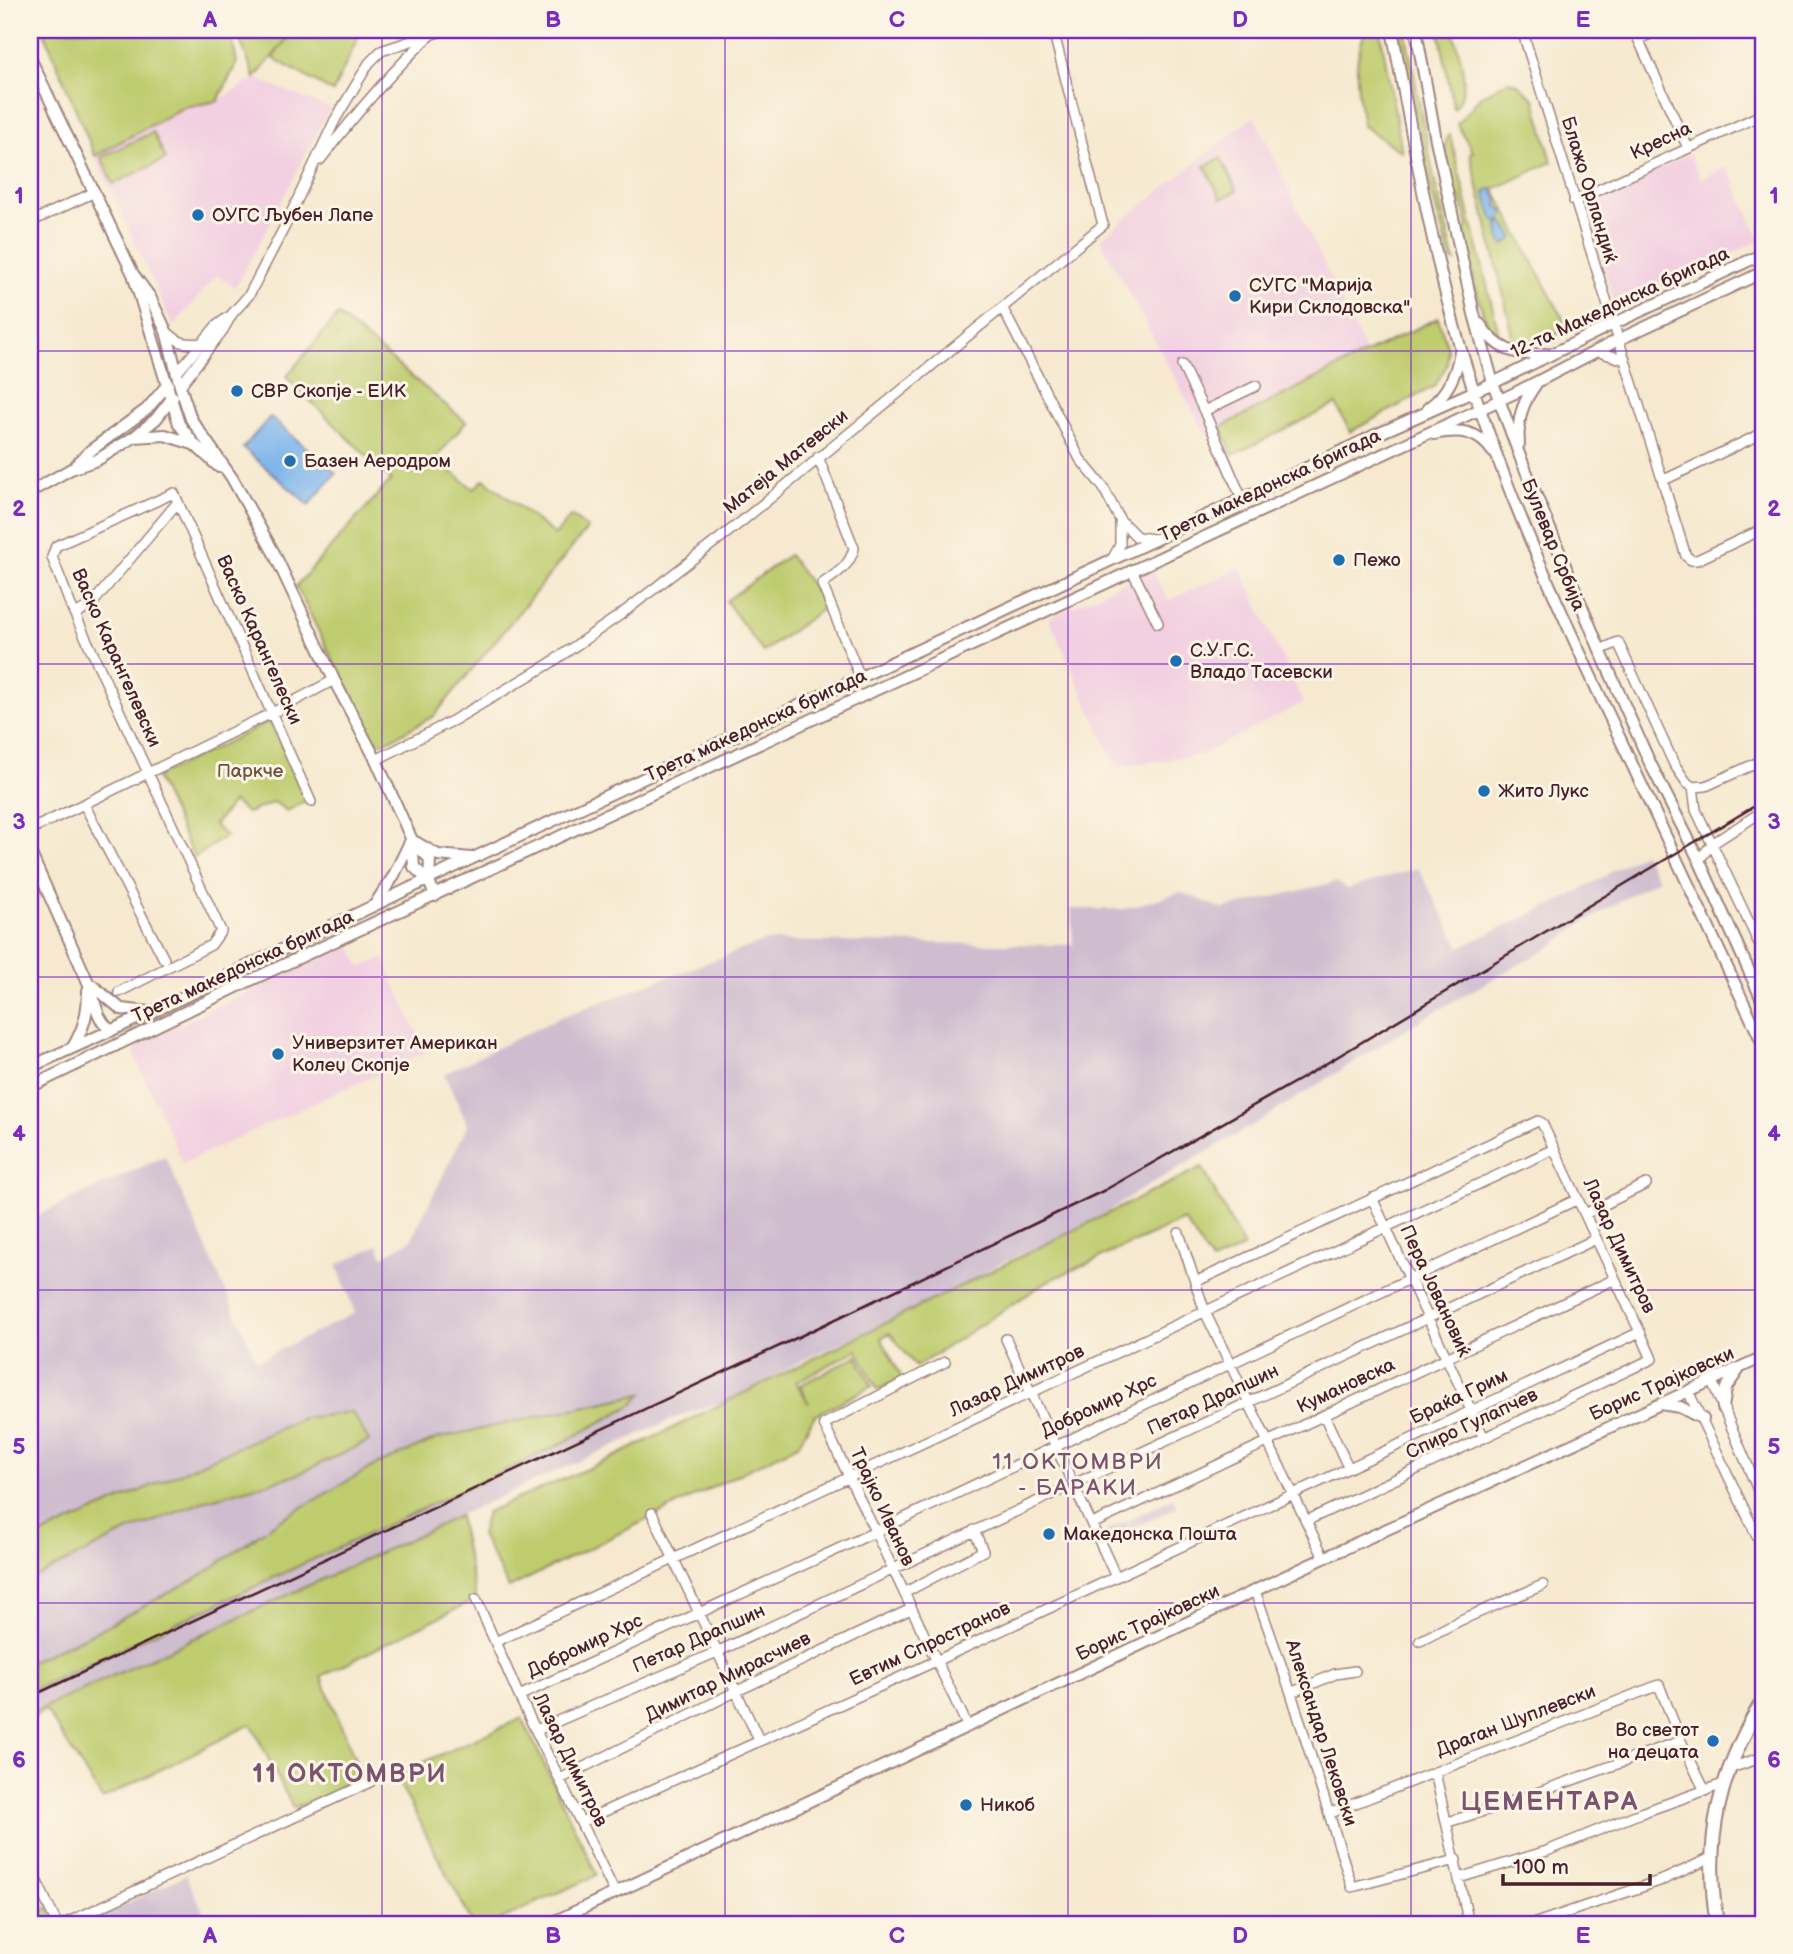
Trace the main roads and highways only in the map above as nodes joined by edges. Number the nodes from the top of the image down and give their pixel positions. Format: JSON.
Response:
{"nodes":[{"id":1,"x":1763,"y":1700,"type":"edge"},
{"id":2,"x":1717,"y":1924,"type":"edge"}],
"edges":[{"from":1,"to":2,"type":"main road"}]}
